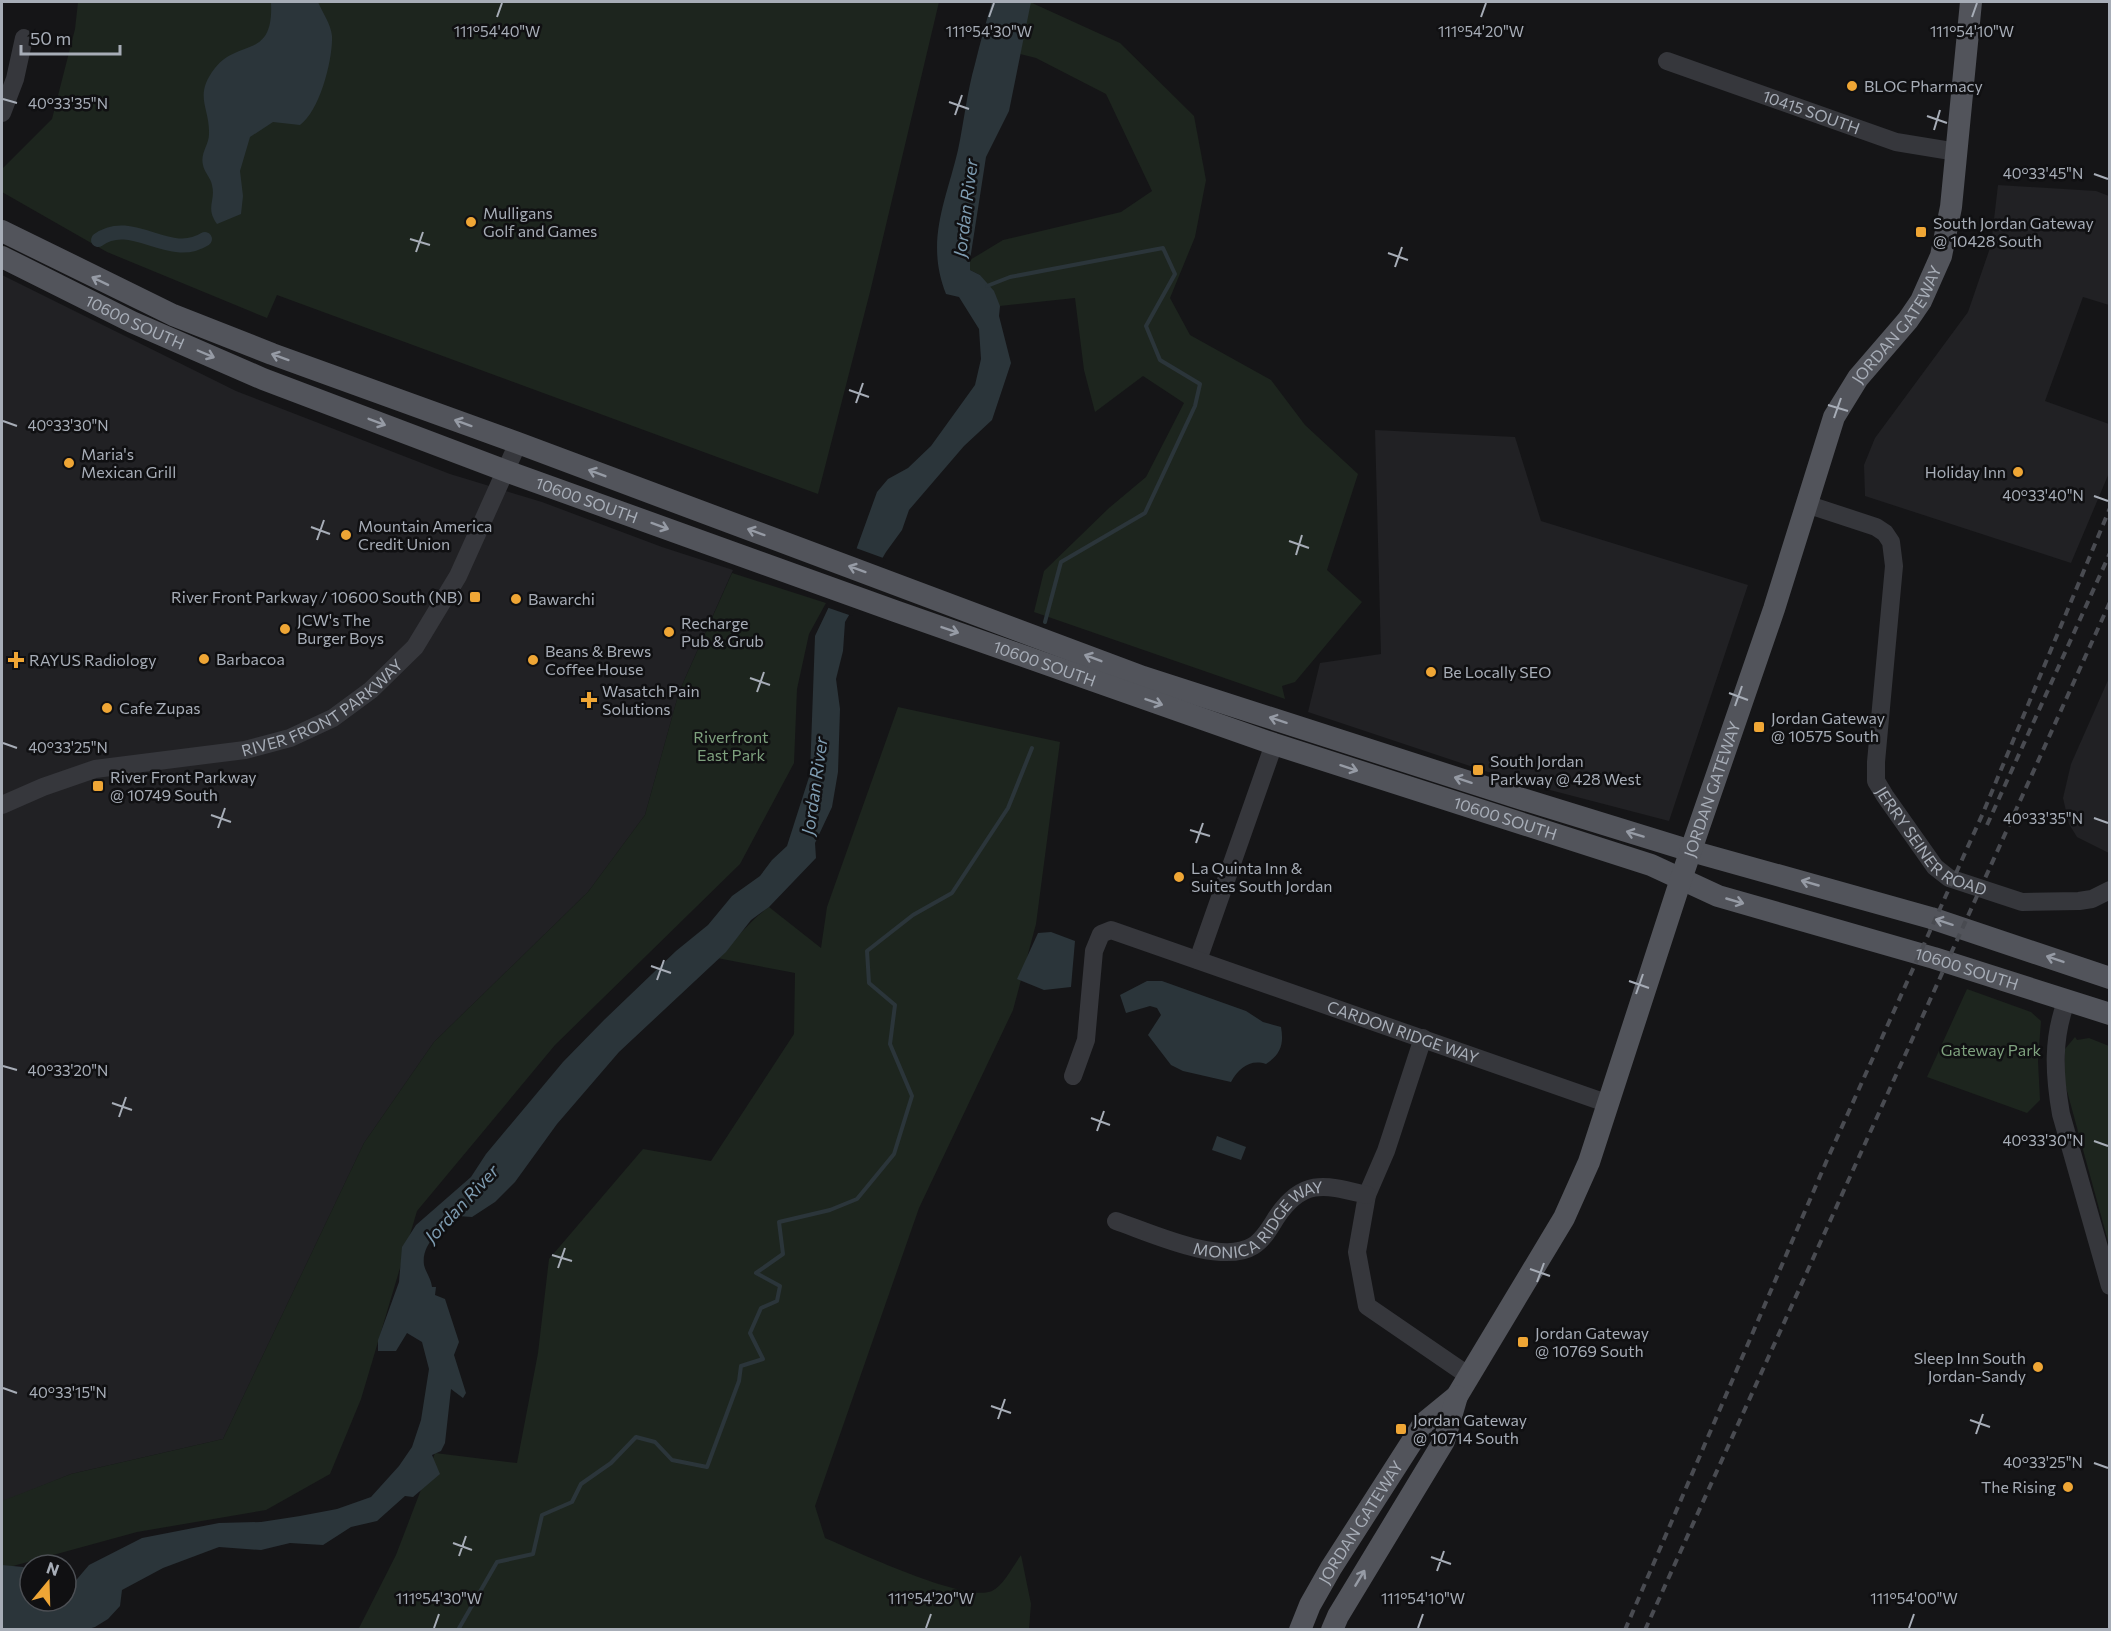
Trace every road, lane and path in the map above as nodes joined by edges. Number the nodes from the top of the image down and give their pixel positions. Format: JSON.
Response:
{"nodes":[{"id":1,"x":1971,"y":2,"type":"edge"},
{"id":2,"x":24,"y":38,"type":"dead end"},
{"id":3,"x":1667,"y":61,"type":"dead end"},
{"id":4,"x":2,"y":113,"type":"edge"},
{"id":5,"x":1957,"y":152,"type":"junction"},
{"id":6,"x":2,"y":231,"type":"edge"},
{"id":7,"x":2,"y":257,"type":"edge"},
{"id":8,"x":518,"y":443,"type":"junction"},
{"id":9,"x":506,"y":471,"type":"junction"},
{"id":10,"x":1806,"y":504,"type":"junction"},
{"id":11,"x":1274,"y":744,"type":"junction"},
{"id":12,"x":2,"y":805,"type":"edge"},
{"id":13,"x":1691,"y":851,"type":"junction"},
{"id":14,"x":1681,"y":879,"type":"junction"},
{"id":15,"x":2109,"y":890,"type":"edge"},
{"id":16,"x":1198,"y":960,"type":"junction"},
{"id":17,"x":2109,"y":978,"type":"edge"},
{"id":18,"x":2067,"y":999,"type":"junction"},
{"id":19,"x":2109,"y":1014,"type":"edge"},
{"id":20,"x":1423,"y":1038,"type":"junction"},
{"id":21,"x":1072,"y":1076,"type":"dead end"},
{"id":22,"x":1609,"y":1104,"type":"junction"},
{"id":23,"x":1367,"y":1196,"type":"junction"},
{"id":24,"x":1116,"y":1221,"type":"dead end"},
{"id":25,"x":2109,"y":1286,"type":"edge"},
{"id":26,"x":1470,"y":1376,"type":"junction"},
{"id":27,"x":1457,"y":1396,"type":"junction"},
{"id":28,"x":1331,"y":1568,"type":"junction"},
{"id":29,"x":1331,"y":1625,"type":"edge"},
{"id":30,"x":1286,"y":1629,"type":"edge"},
{"id":31,"x":1300,"y":1629,"type":"edge"}],
"edges":[{"from":1,"to":5,"type":"main road","name":"JORDAN GATEWAY"},
{"from":2,"to":4,"type":"street"},
{"from":3,"to":5,"type":"street","name":"10415 SOUTH"},
{"from":5,"to":10,"type":"main road","name":"JORDAN GATEWAY"},
{"from":8,"to":6,"type":"main road","name":"10600 SOUTH","one_way":true},
{"from":7,"to":9,"type":"main road","name":"10600 SOUTH","one_way":true},
{"from":8,"to":9,"type":"street","name":"RIVER FRONT PARKWAY"},
{"from":13,"to":8,"type":"main road","name":"10600 SOUTH","one_way":true},
{"from":9,"to":11,"type":"main road","name":"10600 SOUTH","one_way":true},
{"from":9,"to":12,"type":"street","name":"RIVER FRONT PARKWAY"},
{"from":10,"to":13,"type":"main road","name":"JORDAN GATEWAY"},
{"from":10,"to":15,"type":"street","name":"JERRY SEINER ROAD"},
{"from":11,"to":14,"type":"main road","name":"10600 SOUTH","one_way":true},
{"from":11,"to":16,"type":"street"},
{"from":13,"to":14,"type":"main road","name":"JORDAN GATEWAY"},
{"from":17,"to":13,"type":"main road","name":"10600 SOUTH","one_way":true},
{"from":14,"to":18,"type":"main road","name":"10600 SOUTH","one_way":true},
{"from":14,"to":22,"type":"main road","name":"JORDAN GATEWAY"},
{"from":16,"to":20,"type":"street","name":"CARDON RIDGE WAY"},
{"from":16,"to":21,"type":"street","name":"CARDON RIDGE WAY"},
{"from":18,"to":19,"type":"main road","name":"10600 SOUTH"},
{"from":18,"to":25,"type":"street"},
{"from":20,"to":22,"type":"street","name":"CARDON RIDGE WAY"},
{"from":20,"to":23,"type":"street"},
{"from":22,"to":26,"type":"main road","name":"JORDAN GATEWAY"},
{"from":23,"to":24,"type":"street","name":"MONICA RIDGE WAY"},
{"from":23,"to":26,"type":"street"},
{"from":26,"to":27,"type":"main road","name":"JORDAN GATEWAY"},
{"from":27,"to":28,"type":"main road","name":"JORDAN GATEWAY"},
{"from":29,"to":27,"type":"main road","name":"JORDAN GATEWAY","one_way":true},
{"from":28,"to":30,"type":"main road"},
{"from":28,"to":31,"type":"main road","name":"JORDAN GATEWAY"}]}
